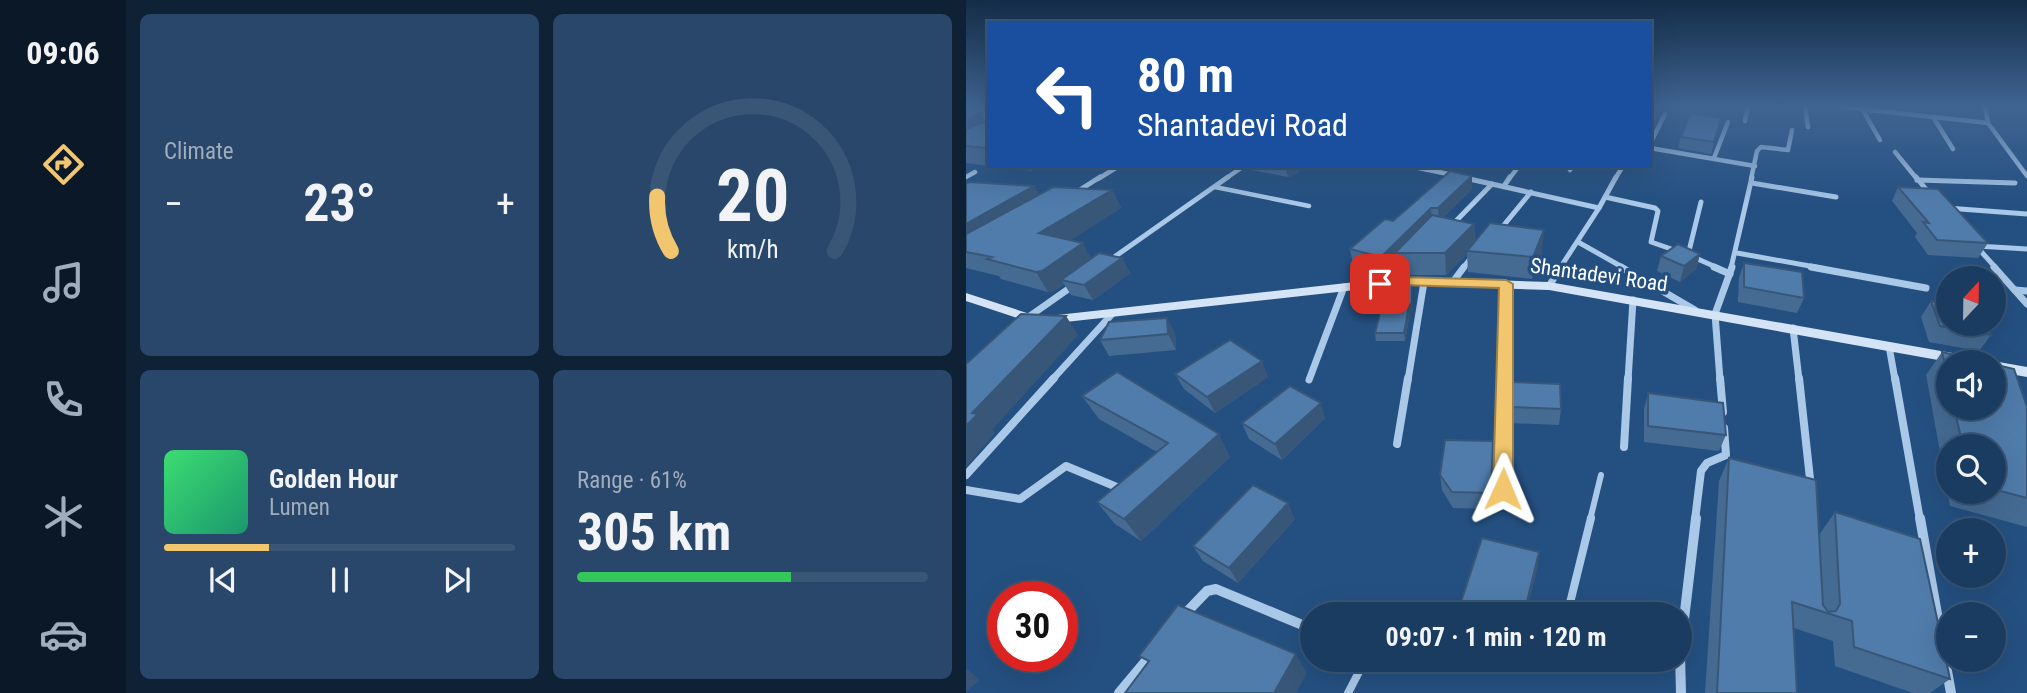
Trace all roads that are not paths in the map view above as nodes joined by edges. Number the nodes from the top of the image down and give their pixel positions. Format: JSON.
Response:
{"nodes":[{"id":1,"x":1721,"y":139,"type":"edge"},
{"id":2,"x":1790,"y":139,"type":"edge"},
{"id":3,"x":1947,"y":139,"type":"edge"},
{"id":4,"x":2000,"y":139,"type":"edge"},
{"id":5,"x":1652,"y":146,"type":"edge"},
{"id":6,"x":1953,"y":149,"type":"dead end"},
{"id":7,"x":1895,"y":152,"type":"dead end"},
{"id":8,"x":1714,"y":158,"type":"junction"},
{"id":9,"x":1755,"y":166,"type":"junction"},
{"id":10,"x":1116,"y":168,"type":"edge"},
{"id":11,"x":1241,"y":168,"type":"edge"},
{"id":12,"x":1419,"y":168,"type":"edge"},
{"id":13,"x":1449,"y":168,"type":"edge"},
{"id":14,"x":1518,"y":168,"type":"edge"},
{"id":15,"x":1622,"y":168,"type":"edge"},
{"id":16,"x":975,"y":172,"type":"dead end"},
{"id":17,"x":1444,"y":173,"type":"junction"},
{"id":18,"x":2027,"y":176,"type":"edge"},
{"id":19,"x":966,"y":177,"type":"edge"},
{"id":20,"x":1917,"y":180,"type":"junction"},
{"id":21,"x":1752,"y":183,"type":"junction"},
{"id":22,"x":2015,"y":183,"type":"dead end"},
{"id":23,"x":1492,"y":184,"type":"junction"},
{"id":24,"x":1504,"y":186,"type":"junction"},
{"id":25,"x":1215,"y":187,"type":"junction"},
{"id":26,"x":1531,"y":192,"type":"junction"},
{"id":27,"x":1072,"y":194,"type":"edge"},
{"id":28,"x":1605,"y":197,"type":"junction"},
{"id":29,"x":1836,"y":197,"type":"dead end"},
{"id":30,"x":1934,"y":199,"type":"edge"},
{"id":31,"x":1701,"y":202,"type":"dead end"},
{"id":32,"x":1309,"y":206,"type":"dead end"},
{"id":33,"x":1599,"y":208,"type":"junction"},
{"id":34,"x":2027,"y":214,"type":"edge"},
{"id":35,"x":1949,"y":215,"type":"edge"},
{"id":36,"x":1454,"y":223,"type":"edge"},
{"id":37,"x":1495,"y":234,"type":"edge"},
{"id":38,"x":1969,"y":238,"type":"edge"},
{"id":39,"x":1578,"y":242,"type":"junction"},
{"id":40,"x":1977,"y":246,"type":"junction"},
{"id":41,"x":2027,"y":249,"type":"edge"},
{"id":42,"x":1475,"y":252,"type":"edge"},
{"id":43,"x":1737,"y":253,"type":"junction"},
{"id":44,"x":1408,"y":255,"type":"edge"},
{"id":45,"x":1688,"y":255,"type":"junction"},
{"id":46,"x":1104,"y":264,"type":"edge"},
{"id":47,"x":1730,"y":274,"type":"junction"},
{"id":48,"x":1082,"y":279,"type":"edge"},
{"id":49,"x":1424,"y":282,"type":"junction"},
{"id":50,"x":1452,"y":283,"type":"junction"},
{"id":51,"x":1380,"y":284,"type":"junction"},
{"id":52,"x":1506,"y":284,"type":"junction"},
{"id":53,"x":1549,"y":286,"type":"junction"},
{"id":54,"x":1344,"y":287,"type":"junction"},
{"id":55,"x":1926,"y":288,"type":"dead end"},
{"id":56,"x":2015,"y":290,"type":"junction"},
{"id":57,"x":2027,"y":291,"type":"edge"},
{"id":58,"x":966,"y":297,"type":"edge"},
{"id":59,"x":1633,"y":300,"type":"junction"},
{"id":60,"x":2027,"y":304,"type":"edge"},
{"id":61,"x":1696,"y":311,"type":"junction"},
{"id":62,"x":1113,"y":313,"type":"junction"},
{"id":63,"x":1715,"y":314,"type":"junction"},
{"id":64,"x":1031,"y":323,"type":"junction"},
{"id":65,"x":1793,"y":328,"type":"junction"},
{"id":66,"x":1889,"y":346,"type":"junction"},
{"id":67,"x":1936,"y":355,"type":"edge"},
{"id":68,"x":2006,"y":368,"type":"edge"},
{"id":69,"x":2027,"y":372,"type":"edge"},
{"id":70,"x":1309,"y":380,"type":"dead end"},
{"id":71,"x":1397,"y":444,"type":"dead end"},
{"id":72,"x":1624,"y":447,"type":"dead end"},
{"id":73,"x":966,"y":475,"type":"edge"},
{"id":74,"x":1601,"y":475,"type":"dead end"},
{"id":75,"x":1503,"y":489,"type":"dead end"},
{"id":76,"x":966,"y":491,"type":"edge"},
{"id":77,"x":1131,"y":493,"type":"edge"},
{"id":78,"x":1811,"y":500,"type":"edge"},
{"id":79,"x":1570,"y":602,"type":"edge"},
{"id":80,"x":1686,"y":602,"type":"edge"},
{"id":81,"x":1936,"y":608,"type":"edge"},
{"id":82,"x":1300,"y":624,"type":"edge"},
{"id":83,"x":1172,"y":629,"type":"edge"},
{"id":84,"x":1154,"y":651,"type":"edge"},
{"id":85,"x":1359,"y":672,"type":"edge"},
{"id":86,"x":1680,"y":672,"type":"edge"},
{"id":87,"x":1947,"y":672,"type":"edge"},
{"id":88,"x":1119,"y":693,"type":"edge"},
{"id":89,"x":1348,"y":693,"type":"edge"},
{"id":90,"x":1681,"y":693,"type":"edge"},
{"id":91,"x":1951,"y":693,"type":"edge"}],
"edges":[{"from":1,"to":8,"type":"street"},
{"from":2,"to":9,"type":"street"},
{"from":3,"to":6,"type":"street"},
{"from":4,"to":18,"type":"street"},
{"from":5,"to":8,"type":"street"},
{"from":7,"to":20,"type":"street"},
{"from":8,"to":9,"type":"street"},
{"from":9,"to":21,"type":"street"},
{"from":10,"to":27,"type":"street"},
{"from":11,"to":25,"type":"street"},
{"from":12,"to":17,"type":"street"},
{"from":13,"to":17,"type":"street"},
{"from":14,"to":24,"type":"street"},
{"from":15,"to":28,"type":"street"},
{"from":16,"to":19,"type":"street"},
{"from":17,"to":23,"type":"street"},
{"from":20,"to":22,"type":"street"},
{"from":20,"to":30,"type":"street"},
{"from":21,"to":29,"type":"street"},
{"from":21,"to":43,"type":"street"},
{"from":23,"to":24,"type":"street"},
{"from":23,"to":36,"type":"street"},
{"from":24,"to":26,"type":"street"},
{"from":25,"to":32,"type":"lane"},
{"from":25,"to":46,"type":"street"},
{"from":26,"to":33,"type":"street"},
{"from":26,"to":37,"type":"street"},
{"from":28,"to":33,"type":"street"},
{"from":28,"to":45,"type":"street"},
{"from":31,"to":45,"type":"street"},
{"from":33,"to":39,"type":"street"},
{"from":34,"to":35,"type":"street"},
{"from":38,"to":40,"type":"street"},
{"from":39,"to":53,"type":"street"},
{"from":39,"to":61,"type":"street"},
{"from":40,"to":41,"type":"street"},
{"from":40,"to":56,"type":"street"},
{"from":42,"to":50,"type":"street"},
{"from":43,"to":47,"type":"street"},
{"from":43,"to":55,"type":"street"},
{"from":44,"to":51,"type":"street"},
{"from":45,"to":47,"type":"street"},
{"from":47,"to":63,"type":"street"},
{"from":48,"to":64,"type":"street"},
{"from":49,"to":50,"type":"street","name":"Shantadevi Road"},
{"from":49,"to":51,"type":"street","name":"Shantadevi Road"},
{"from":49,"to":71,"type":"street"},
{"from":50,"to":52,"type":"street","name":"Shantadevi Road"},
{"from":51,"to":54,"type":"street","name":"Shantadevi Road"},
{"from":52,"to":53,"type":"street","name":"Shantadevi Road"},
{"from":52,"to":75,"type":"street"},
{"from":53,"to":59,"type":"street","name":"Shantadevi Road"},
{"from":54,"to":62,"type":"street","name":"Shantadevi Road"},
{"from":54,"to":70,"type":"street"},
{"from":56,"to":57,"type":"street"},
{"from":56,"to":60,"type":"street"},
{"from":58,"to":64,"type":"street","name":"Shantadevi Road"},
{"from":59,"to":61,"type":"street","name":"Shantadevi Road"},
{"from":59,"to":72,"type":"street"},
{"from":61,"to":63,"type":"street","name":"Shantadevi Road"},
{"from":62,"to":64,"type":"street","name":"Shantadevi Road"},
{"from":62,"to":73,"type":"street"},
{"from":63,"to":65,"type":"street","name":"Shantadevi Road"},
{"from":63,"to":80,"type":"street"},
{"from":65,"to":66,"type":"street","name":"Shantadevi Road"},
{"from":65,"to":78,"type":"street"},
{"from":66,"to":67,"type":"street","name":"Shantadevi Road"},
{"from":66,"to":81,"type":"street"},
{"from":68,"to":69,"type":"street"},
{"from":74,"to":79,"type":"lane"},
{"from":76,"to":77,"type":"street"},
{"from":82,"to":83,"type":"street"},
{"from":84,"to":88,"type":"street"},
{"from":85,"to":89,"type":"lane"},
{"from":86,"to":90,"type":"street"},
{"from":87,"to":91,"type":"street"}]}
